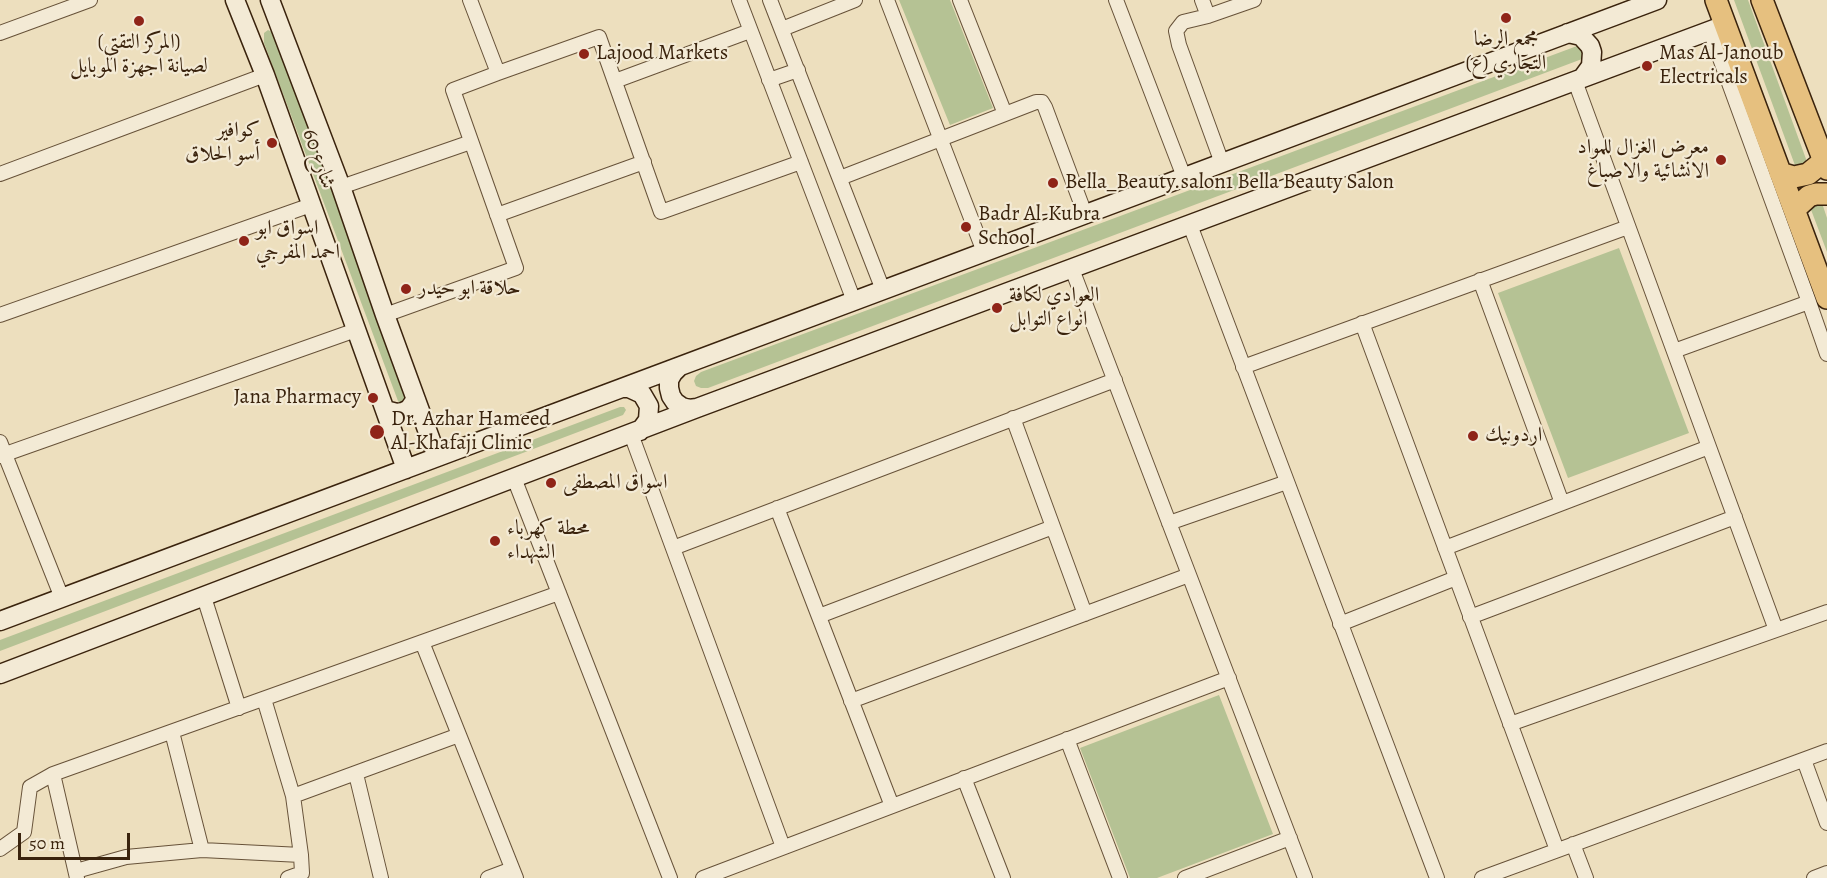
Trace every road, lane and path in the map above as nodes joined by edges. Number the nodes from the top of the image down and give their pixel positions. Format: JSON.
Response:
{"nodes":[{"id":1,"x":90,"y":0,"type":"edge"},
{"id":2,"x":235,"y":0,"type":"edge"},
{"id":3,"x":270,"y":0,"type":"edge"},
{"id":4,"x":470,"y":0,"type":"edge"},
{"id":5,"x":739,"y":0,"type":"edge"},
{"id":6,"x":771,"y":0,"type":"edge"},
{"id":7,"x":855,"y":0,"type":"edge"},
{"id":8,"x":886,"y":0,"type":"edge"},
{"id":9,"x":960,"y":0,"type":"edge"},
{"id":10,"x":1116,"y":0,"type":"edge"},
{"id":11,"x":1202,"y":0,"type":"edge"},
{"id":12,"x":1254,"y":0,"type":"edge"},
{"id":13,"x":1658,"y":0,"type":"edge"},
{"id":14,"x":1716,"y":0,"type":"edge"},
{"id":15,"x":1762,"y":0,"type":"edge"},
{"id":16,"x":1628,"y":5,"type":"edge"},
{"id":17,"x":1208,"y":16,"type":"junction"},
{"id":18,"x":280,"y":28,"type":"junction"},
{"id":19,"x":1717,"y":28,"type":"junction"},
{"id":20,"x":782,"y":29,"type":"junction"},
{"id":21,"x":750,"y":31,"type":"junction"},
{"id":22,"x":0,"y":33,"type":"edge"},
{"id":23,"x":1568,"y":33,"type":"junction"},
{"id":24,"x":250,"y":40,"type":"junction"},
{"id":25,"x":798,"y":70,"type":"junction"},
{"id":26,"x":498,"y":73,"type":"junction"},
{"id":27,"x":265,"y":75,"type":"junction"},
{"id":28,"x":1579,"y":79,"type":"junction"},
{"id":29,"x":769,"y":80,"type":"junction"},
{"id":30,"x":615,"y":81,"type":"junction"},
{"id":31,"x":1005,"y":114,"type":"junction"},
{"id":32,"x":941,"y":140,"type":"junction"},
{"id":33,"x":471,"y":141,"type":"junction"},
{"id":34,"x":644,"y":162,"type":"junction"},
{"id":35,"x":801,"y":162,"type":"junction"},
{"id":36,"x":1222,"y":163,"type":"junction"},
{"id":37,"x":1825,"y":164,"type":"edge"},
{"id":38,"x":1780,"y":173,"type":"junction"},
{"id":39,"x":0,"y":174,"type":"edge"},
{"id":40,"x":1184,"y":177,"type":"junction"},
{"id":41,"x":840,"y":178,"type":"junction"},
{"id":42,"x":341,"y":187,"type":"junction"},
{"id":43,"x":1827,"y":194,"type":"edge"},
{"id":44,"x":311,"y":206,"type":"junction"},
{"id":45,"x":1795,"y":212,"type":"junction"},
{"id":46,"x":1085,"y":214,"type":"junction"},
{"id":47,"x":497,"y":215,"type":"junction"},
{"id":48,"x":1190,"y":225,"type":"junction"},
{"id":49,"x":1628,"y":226,"type":"junction"},
{"id":50,"x":984,"y":252,"type":"junction"},
{"id":51,"x":1072,"y":269,"type":"junction"},
{"id":52,"x":1480,"y":280,"type":"junction"},
{"id":53,"x":883,"y":290,"type":"junction"},
{"id":54,"x":1818,"y":300,"type":"edge"},
{"id":55,"x":854,"y":301,"type":"junction"},
{"id":56,"x":0,"y":315,"type":"edge"},
{"id":57,"x":385,"y":315,"type":"junction"},
{"id":58,"x":1362,"y":323,"type":"junction"},
{"id":59,"x":356,"y":330,"type":"junction"},
{"id":60,"x":1674,"y":351,"type":"junction"},
{"id":61,"x":1827,"y":354,"type":"edge"},
{"id":62,"x":1243,"y":366,"type":"junction"},
{"id":63,"x":678,"y":368,"type":"junction"},
{"id":64,"x":1115,"y":380,"type":"junction"},
{"id":65,"x":622,"y":388,"type":"junction"},
{"id":66,"x":416,"y":399,"type":"junction"},
{"id":67,"x":698,"y":408,"type":"junction"},
{"id":68,"x":385,"y":410,"type":"junction"},
{"id":69,"x":1013,"y":418,"type":"junction"},
{"id":70,"x":635,"y":432,"type":"junction"},
{"id":71,"x":1709,"y":447,"type":"junction"},
{"id":72,"x":2,"y":450,"type":"edge"},
{"id":73,"x":437,"y":457,"type":"junction"},
{"id":74,"x":406,"y":469,"type":"junction"},
{"id":75,"x":514,"y":478,"type":"junction"},
{"id":76,"x":1287,"y":482,"type":"junction"},
{"id":77,"x":1562,"y":503,"type":"junction"},
{"id":78,"x":777,"y":508,"type":"junction"},
{"id":79,"x":1735,"y":517,"type":"junction"},
{"id":80,"x":1169,"y":523,"type":"junction"},
{"id":81,"x":1053,"y":527,"type":"junction"},
{"id":82,"x":673,"y":548,"type":"junction"},
{"id":83,"x":1445,"y":548,"type":"junction"},
{"id":84,"x":1189,"y":575,"type":"junction"},
{"id":85,"x":1456,"y":578,"type":"junction"},
{"id":86,"x":559,"y":593,"type":"junction"},
{"id":87,"x":204,"y":597,"type":"junction"},
{"id":88,"x":62,"y":598,"type":"junction"},
{"id":89,"x":1827,"y":612,"type":"edge"},
{"id":90,"x":1085,"y":614,"type":"junction"},
{"id":91,"x":819,"y":616,"type":"junction"},
{"id":92,"x":1470,"y":617,"type":"junction"},
{"id":93,"x":0,"y":621,"type":"edge"},
{"id":94,"x":1340,"y":624,"type":"junction"},
{"id":95,"x":1776,"y":630,"type":"junction"},
{"id":96,"x":422,"y":642,"type":"junction"},
{"id":97,"x":0,"y":674,"type":"edge"},
{"id":98,"x":1228,"y":678,"type":"junction"},
{"id":99,"x":264,"y":699,"type":"junction"},
{"id":100,"x":851,"y":701,"type":"junction"},
{"id":101,"x":239,"y":708,"type":"junction"},
{"id":102,"x":1510,"y":724,"type":"junction"},
{"id":103,"x":172,"y":732,"type":"junction"},
{"id":104,"x":459,"y":735,"type":"junction"},
{"id":105,"x":1066,"y":740,"type":"junction"},
{"id":106,"x":1827,"y":751,"type":"edge"},
{"id":107,"x":1804,"y":760,"type":"junction"},
{"id":108,"x":53,"y":774,"type":"junction"},
{"id":109,"x":356,"y":774,"type":"junction"},
{"id":110,"x":964,"y":778,"type":"junction"},
{"id":111,"x":293,"y":796,"type":"junction"},
{"id":112,"x":892,"y":806,"type":"junction"},
{"id":113,"x":1827,"y":823,"type":"edge"},
{"id":114,"x":1290,"y":838,"type":"junction"},
{"id":115,"x":1573,"y":844,"type":"junction"},
{"id":116,"x":783,"y":847,"type":"junction"},
{"id":117,"x":0,"y":849,"type":"edge"},
{"id":118,"x":202,"y":850,"type":"junction"},
{"id":119,"x":1557,"y":850,"type":"junction"},
{"id":120,"x":301,"y":855,"type":"junction"},
{"id":121,"x":514,"y":873,"type":"edge"},
{"id":122,"x":1827,"y":873,"type":"edge"},
{"id":123,"x":76,"y":875,"type":"edge"},
{"id":124,"x":288,"y":878,"type":"edge"},
{"id":125,"x":381,"y":878,"type":"edge"},
{"id":126,"x":488,"y":878,"type":"edge"},
{"id":127,"x":670,"y":878,"type":"edge"},
{"id":128,"x":703,"y":878,"type":"edge"},
{"id":129,"x":1003,"y":878,"type":"edge"},
{"id":130,"x":1120,"y":878,"type":"edge"},
{"id":131,"x":1185,"y":878,"type":"edge"},
{"id":132,"x":1305,"y":878,"type":"edge"},
{"id":133,"x":1437,"y":878,"type":"edge"},
{"id":134,"x":1482,"y":878,"type":"edge"},
{"id":135,"x":1586,"y":878,"type":"edge"},
{"id":136,"x":1814,"y":878,"type":"edge"}],
"edges":[{"from":1,"to":22,"type":"street"},
{"from":2,"to":24,"type":"main road","name":"شارع 60"},
{"from":3,"to":18,"type":"main road","name":"شارع 60"},
{"from":4,"to":26,"type":"street"},
{"from":5,"to":21,"type":"street"},
{"from":6,"to":20,"type":"street"},
{"from":7,"to":20,"type":"street"},
{"from":8,"to":32,"type":"street"},
{"from":9,"to":31,"type":"street"},
{"from":10,"to":40,"type":"street"},
{"from":11,"to":17,"type":"street"},
{"from":12,"to":17,"type":"street"},
{"from":13,"to":16,"type":"main road"},
{"from":14,"to":19,"type":"main road"},
{"from":15,"to":37,"type":"main road"},
{"from":16,"to":23,"type":"main road"},
{"from":17,"to":36,"type":"street"},
{"from":18,"to":24,"type":"main road"},
{"from":18,"to":42,"type":"main road","name":"شارع 60"},
{"from":19,"to":28,"type":"main road"},
{"from":19,"to":38,"type":"main road"},
{"from":19,"to":54,"type":"street"},
{"from":20,"to":25,"type":"street"},
{"from":21,"to":29,"type":"street"},
{"from":21,"to":30,"type":"street"},
{"from":23,"to":28,"type":"main road"},
{"from":23,"to":36,"type":"main road"},
{"from":24,"to":27,"type":"main road","name":"شارع 60"},
{"from":25,"to":29,"type":"street"},
{"from":25,"to":41,"type":"street"},
{"from":26,"to":30,"type":"street"},
{"from":26,"to":33,"type":"street"},
{"from":27,"to":39,"type":"street"},
{"from":27,"to":44,"type":"main road","name":"شارع 60"},
{"from":28,"to":48,"type":"main road"},
{"from":28,"to":49,"type":"street"},
{"from":29,"to":35,"type":"street"},
{"from":30,"to":34,"type":"street"},
{"from":31,"to":32,"type":"street"},
{"from":31,"to":46,"type":"street"},
{"from":32,"to":41,"type":"street"},
{"from":32,"to":50,"type":"street"},
{"from":33,"to":42,"type":"street"},
{"from":33,"to":47,"type":"street"},
{"from":34,"to":35,"type":"street"},
{"from":34,"to":47,"type":"street"},
{"from":35,"to":55,"type":"street"},
{"from":36,"to":40,"type":"main road"},
{"from":37,"to":38,"type":"main road"},
{"from":38,"to":45,"type":"main road"},
{"from":40,"to":46,"type":"main road"},
{"from":41,"to":53,"type":"street"},
{"from":42,"to":57,"type":"main road","name":"شارع 60"},
{"from":43,"to":45,"type":"main road"},
{"from":44,"to":56,"type":"street"},
{"from":44,"to":59,"type":"main road","name":"شارع 60"},
{"from":45,"to":54,"type":"main road"},
{"from":46,"to":50,"type":"main road"},
{"from":47,"to":57,"type":"street"},
{"from":48,"to":51,"type":"main road"},
{"from":48,"to":62,"type":"street"},
{"from":49,"to":52,"type":"street"},
{"from":49,"to":60,"type":"street"},
{"from":50,"to":53,"type":"main road"},
{"from":51,"to":64,"type":"street"},
{"from":51,"to":67,"type":"main road"},
{"from":52,"to":58,"type":"street"},
{"from":52,"to":77,"type":"street"},
{"from":53,"to":55,"type":"main road"},
{"from":54,"to":60,"type":"street"},
{"from":54,"to":61,"type":"street"},
{"from":55,"to":63,"type":"main road"},
{"from":57,"to":66,"type":"main road","name":"شارع 60"},
{"from":58,"to":62,"type":"street"},
{"from":58,"to":83,"type":"street"},
{"from":59,"to":68,"type":"main road","name":"شارع 60"},
{"from":59,"to":72,"type":"street"},
{"from":60,"to":71,"type":"street"},
{"from":62,"to":76,"type":"street"},
{"from":63,"to":65,"type":"main road"},
{"from":63,"to":67,"type":"main road"},
{"from":64,"to":69,"type":"street"},
{"from":64,"to":80,"type":"street"},
{"from":65,"to":70,"type":"main road"},
{"from":65,"to":73,"type":"main road"},
{"from":66,"to":68,"type":"main road"},
{"from":66,"to":73,"type":"main road","name":"شارع 60"},
{"from":67,"to":70,"type":"main road"},
{"from":68,"to":74,"type":"main road","name":"شارع 60"},
{"from":69,"to":78,"type":"street"},
{"from":69,"to":81,"type":"street"},
{"from":70,"to":75,"type":"main road"},
{"from":70,"to":82,"type":"street"},
{"from":71,"to":77,"type":"street"},
{"from":71,"to":79,"type":"street"},
{"from":72,"to":88,"type":"street"},
{"from":73,"to":74,"type":"main road"},
{"from":74,"to":88,"type":"main road"},
{"from":75,"to":86,"type":"street"},
{"from":75,"to":87,"type":"main road"},
{"from":76,"to":80,"type":"street"},
{"from":76,"to":94,"type":"street"},
{"from":77,"to":83,"type":"street"},
{"from":78,"to":82,"type":"street"},
{"from":78,"to":91,"type":"street"},
{"from":79,"to":92,"type":"street"},
{"from":79,"to":95,"type":"street"},
{"from":80,"to":84,"type":"street"},
{"from":81,"to":90,"type":"street"},
{"from":81,"to":91,"type":"street"},
{"from":82,"to":116,"type":"street"},
{"from":83,"to":85,"type":"street"},
{"from":84,"to":90,"type":"street"},
{"from":84,"to":98,"type":"street"},
{"from":85,"to":92,"type":"street"},
{"from":85,"to":94,"type":"street"},
{"from":86,"to":96,"type":"street"},
{"from":86,"to":127,"type":"street"},
{"from":87,"to":97,"type":"main road"},
{"from":87,"to":101,"type":"street"},
{"from":88,"to":93,"type":"main road"},
{"from":89,"to":95,"type":"street"},
{"from":90,"to":100,"type":"street"},
{"from":91,"to":100,"type":"street"},
{"from":92,"to":102,"type":"street"},
{"from":94,"to":133,"type":"street"},
{"from":95,"to":102,"type":"street"},
{"from":96,"to":99,"type":"street"},
{"from":96,"to":104,"type":"street"},
{"from":98,"to":105,"type":"street"},
{"from":98,"to":114,"type":"street"},
{"from":99,"to":101,"type":"street"},
{"from":99,"to":111,"type":"street"},
{"from":100,"to":112,"type":"street"},
{"from":101,"to":103,"type":"street"},
{"from":102,"to":119,"type":"street"},
{"from":103,"to":108,"type":"street"},
{"from":103,"to":118,"type":"street"},
{"from":104,"to":109,"type":"street"},
{"from":104,"to":121,"type":"street"},
{"from":105,"to":110,"type":"street"},
{"from":105,"to":130,"type":"street"},
{"from":106,"to":107,"type":"street"},
{"from":107,"to":113,"type":"street"},
{"from":107,"to":115,"type":"street"},
{"from":108,"to":117,"type":"street"},
{"from":108,"to":123,"type":"street"},
{"from":109,"to":111,"type":"street"},
{"from":109,"to":125,"type":"street"},
{"from":110,"to":112,"type":"street"},
{"from":110,"to":129,"type":"street"},
{"from":111,"to":120,"type":"street"},
{"from":112,"to":116,"type":"street"},
{"from":114,"to":131,"type":"street"},
{"from":114,"to":132,"type":"street"},
{"from":115,"to":119,"type":"street"},
{"from":115,"to":135,"type":"street"},
{"from":116,"to":128,"type":"street"},
{"from":118,"to":120,"type":"street"},
{"from":118,"to":123,"type":"street"},
{"from":119,"to":134,"type":"street"},
{"from":120,"to":124,"type":"street"},
{"from":121,"to":126,"type":"street"},
{"from":122,"to":136,"type":"street"}]}
